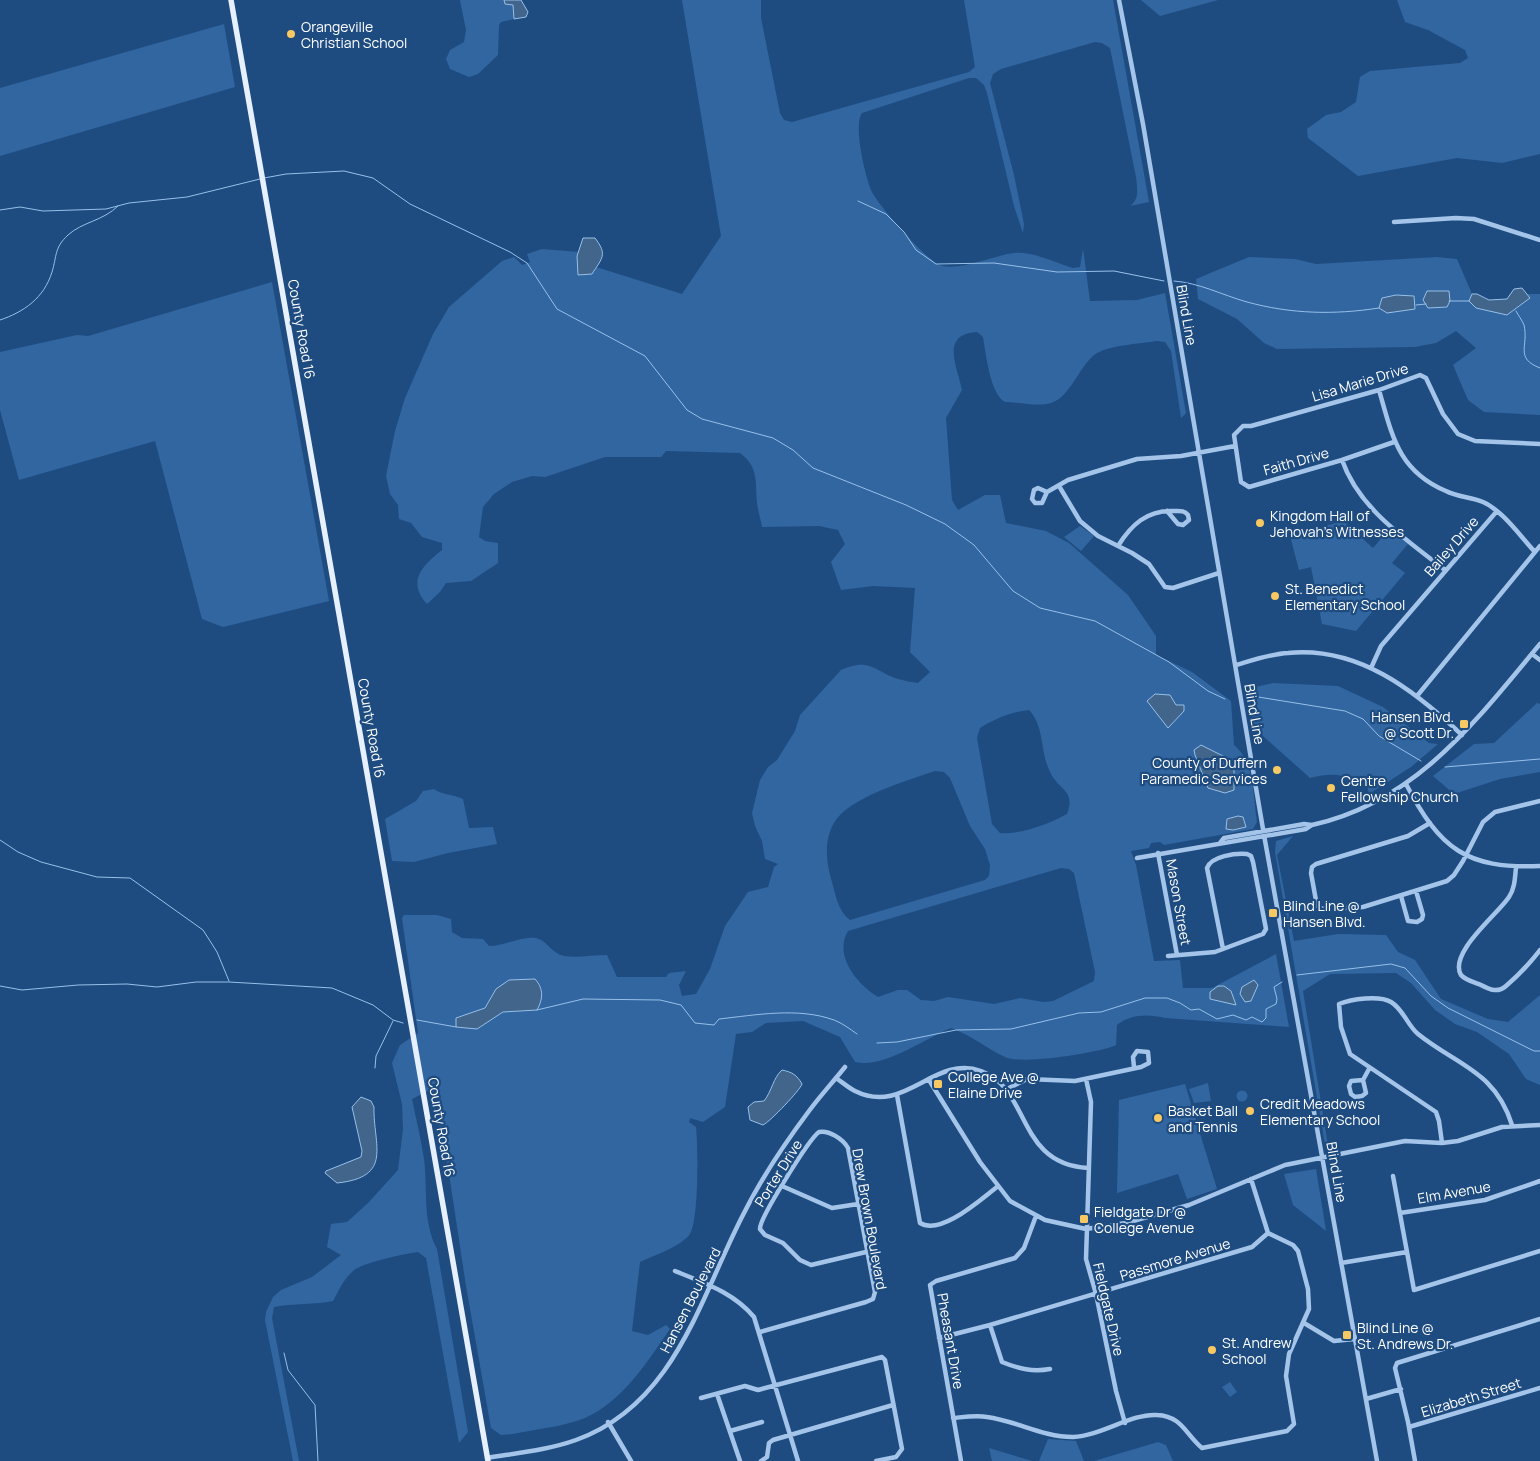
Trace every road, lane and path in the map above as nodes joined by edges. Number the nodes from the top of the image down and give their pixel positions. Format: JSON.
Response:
{"nodes":[{"id":1,"x":231,"y":0,"type":"edge"},
{"id":2,"x":1119,"y":0,"type":"edge"},
{"id":3,"x":1394,"y":222,"type":"dead end"},
{"id":4,"x":1540,"y":240,"type":"edge"},
{"id":5,"x":1379,"y":390,"type":"junction"},
{"id":6,"x":1394,"y":442,"type":"junction"},
{"id":7,"x":1540,"y":444,"type":"edge"},
{"id":8,"x":1235,"y":446,"type":"junction"},
{"id":9,"x":1199,"y":453,"type":"junction"},
{"id":10,"x":1342,"y":460,"type":"junction"},
{"id":11,"x":1059,"y":486,"type":"junction"},
{"id":12,"x":1047,"y":492,"type":"dead end"},
{"id":13,"x":1167,"y":511,"type":"junction"},
{"id":14,"x":1496,"y":511,"type":"junction"},
{"id":15,"x":1118,"y":546,"type":"junction"},
{"id":16,"x":1540,"y":546,"type":"edge"},
{"id":17,"x":1535,"y":552,"type":"junction"},
{"id":18,"x":1445,"y":570,"type":"junction"},
{"id":19,"x":1219,"y":573,"type":"junction"},
{"id":20,"x":1540,"y":644,"type":"edge"},
{"id":21,"x":1532,"y":654,"type":"junction"},
{"id":22,"x":1540,"y":660,"type":"edge"},
{"id":23,"x":1236,"y":665,"type":"junction"},
{"id":24,"x":1371,"y":668,"type":"junction"},
{"id":25,"x":1417,"y":696,"type":"junction"},
{"id":26,"x":1462,"y":734,"type":"junction"},
{"id":27,"x":1406,"y":784,"type":"junction"},
{"id":28,"x":1540,"y":801,"type":"edge"},
{"id":29,"x":1430,"y":823,"type":"junction"},
{"id":30,"x":1312,"y":825,"type":"junction"},
{"id":31,"x":1264,"y":831,"type":"junction"},
{"id":32,"x":1265,"y":837,"type":"junction"},
{"id":33,"x":1220,"y":843,"type":"junction"},
{"id":34,"x":1158,"y":853,"type":"junction"},
{"id":35,"x":1466,"y":856,"type":"junction"},
{"id":36,"x":1137,"y":858,"type":"dead end"},
{"id":37,"x":1540,"y":866,"type":"edge"},
{"id":38,"x":1516,"y":867,"type":"junction"},
{"id":39,"x":1416,"y":891,"type":"junction"},
{"id":40,"x":1401,"y":896,"type":"junction"},
{"id":41,"x":1223,"y":949,"type":"junction"},
{"id":42,"x":1540,"y":950,"type":"edge"},
{"id":43,"x":1177,"y":955,"type":"junction"},
{"id":44,"x":1168,"y":956,"type":"dead end"},
{"id":45,"x":845,"y":1067,"type":"dead end"},
{"id":46,"x":1134,"y":1067,"type":"junction"},
{"id":47,"x":1369,"y":1069,"type":"junction"},
{"id":48,"x":836,"y":1078,"type":"junction"},
{"id":49,"x":1086,"y":1079,"type":"junction"},
{"id":50,"x":929,"y":1080,"type":"junction"},
{"id":51,"x":1363,"y":1080,"type":"junction"},
{"id":52,"x":1005,"y":1090,"type":"junction"},
{"id":53,"x":897,"y":1095,"type":"junction"},
{"id":54,"x":1540,"y":1125,"type":"edge"},
{"id":55,"x":1512,"y":1126,"type":"junction"},
{"id":56,"x":822,"y":1132,"type":"joint"},
{"id":57,"x":1442,"y":1143,"type":"junction"},
{"id":58,"x":1323,"y":1157,"type":"junction"},
{"id":59,"x":1088,"y":1168,"type":"junction"},
{"id":60,"x":1393,"y":1176,"type":"dead end"},
{"id":61,"x":1251,"y":1179,"type":"junction"},
{"id":62,"x":1540,"y":1181,"type":"edge"},
{"id":63,"x":782,"y":1186,"type":"junction"},
{"id":64,"x":997,"y":1186,"type":"junction"},
{"id":65,"x":858,"y":1204,"type":"junction"},
{"id":66,"x":1400,"y":1213,"type":"junction"},
{"id":67,"x":1036,"y":1216,"type":"junction"},
{"id":68,"x":1086,"y":1229,"type":"junction"},
{"id":69,"x":1268,"y":1233,"type":"junction"},
{"id":70,"x":1540,"y":1251,"type":"edge"},
{"id":71,"x":866,"y":1252,"type":"junction"},
{"id":72,"x":1407,"y":1252,"type":"junction"},
{"id":73,"x":1341,"y":1263,"type":"junction"},
{"id":74,"x":675,"y":1271,"type":"dead end"},
{"id":75,"x":711,"y":1286,"type":"junction"},
{"id":76,"x":1096,"y":1294,"type":"junction"},
{"id":77,"x":1540,"y":1319,"type":"edge"},
{"id":78,"x":1304,"y":1324,"type":"junction"},
{"id":79,"x":990,"y":1325,"type":"junction"},
{"id":80,"x":760,"y":1332,"type":"junction"},
{"id":81,"x":939,"y":1338,"type":"junction"},
{"id":82,"x":1354,"y":1339,"type":"junction"},
{"id":83,"x":1050,"y":1370,"type":"dead end"},
{"id":84,"x":776,"y":1385,"type":"junction"},
{"id":85,"x":1540,"y":1388,"type":"edge"},
{"id":86,"x":1401,"y":1390,"type":"junction"},
{"id":87,"x":717,"y":1394,"type":"junction"},
{"id":88,"x":700,"y":1398,"type":"dead end"},
{"id":89,"x":1366,"y":1398,"type":"junction"},
{"id":90,"x":893,"y":1405,"type":"junction"},
{"id":91,"x":953,"y":1418,"type":"junction"},
{"id":92,"x":608,"y":1422,"type":"junction"},
{"id":93,"x":762,"y":1422,"type":"dead end"},
{"id":94,"x":1125,"y":1423,"type":"junction"},
{"id":95,"x":1409,"y":1427,"type":"junction"},
{"id":96,"x":730,"y":1431,"type":"junction"},
{"id":97,"x":791,"y":1435,"type":"junction"},
{"id":98,"x":487,"y":1459,"type":"edge"},
{"id":99,"x":631,"y":1461,"type":"edge"},
{"id":100,"x":740,"y":1461,"type":"edge"},
{"id":101,"x":761,"y":1461,"type":"edge"},
{"id":102,"x":798,"y":1461,"type":"edge"},
{"id":103,"x":876,"y":1461,"type":"edge"},
{"id":104,"x":960,"y":1461,"type":"edge"},
{"id":105,"x":1377,"y":1461,"type":"edge"},
{"id":106,"x":1415,"y":1461,"type":"edge"}],
"edges":[{"from":1,"to":98,"type":"main road","name":"County Road 16"},
{"from":2,"to":9,"type":"street","name":"Blind Line"},
{"from":3,"to":4,"type":"street"},
{"from":5,"to":6,"type":"street"},
{"from":5,"to":7,"type":"street","name":"Lisa Marie Drive"},
{"from":5,"to":8,"type":"street","name":"Lisa Marie Drive"},
{"from":6,"to":10,"type":"street","name":"Faith Drive"},
{"from":6,"to":14,"type":"street"},
{"from":8,"to":9,"type":"street"},
{"from":8,"to":10,"type":"street","name":"Faith Drive"},
{"from":9,"to":11,"type":"street"},
{"from":9,"to":19,"type":"street","name":"Blind Line"},
{"from":10,"to":18,"type":"street"},
{"from":11,"to":12,"type":"street"},
{"from":11,"to":15,"type":"street"},
{"from":13,"to":13,"type":"street"},
{"from":13,"to":15,"type":"street"},
{"from":14,"to":17,"type":"street"},
{"from":14,"to":18,"type":"street","name":"Bailey Drive"},
{"from":15,"to":19,"type":"street"},
{"from":16,"to":17,"type":"street"},
{"from":17,"to":25,"type":"street"},
{"from":18,"to":24,"type":"street","name":"Bailey Drive"},
{"from":19,"to":23,"type":"street","name":"Blind Line"},
{"from":20,"to":21,"type":"street"},
{"from":21,"to":22,"type":"street"},
{"from":21,"to":26,"type":"street"},
{"from":23,"to":24,"type":"street"},
{"from":23,"to":31,"type":"street","name":"Blind Line"},
{"from":24,"to":25,"type":"street"},
{"from":25,"to":26,"type":"street"},
{"from":26,"to":27,"type":"street"},
{"from":27,"to":29,"type":"street"},
{"from":27,"to":30,"type":"street"},
{"from":28,"to":35,"type":"street"},
{"from":29,"to":35,"type":"street"},
{"from":29,"to":40,"type":"street"},
{"from":30,"to":31,"type":"street"},
{"from":30,"to":32,"type":"street"},
{"from":31,"to":32,"type":"street","name":"Blind Line"},
{"from":31,"to":33,"type":"street"},
{"from":32,"to":33,"type":"street"},
{"from":32,"to":58,"type":"street","name":"Blind Line"},
{"from":33,"to":34,"type":"street"},
{"from":34,"to":36,"type":"street"},
{"from":34,"to":43,"type":"street","name":"Mason Street"},
{"from":35,"to":38,"type":"street"},
{"from":35,"to":39,"type":"street"},
{"from":37,"to":38,"type":"street"},
{"from":38,"to":42,"type":"street"},
{"from":39,"to":40,"type":"street"},
{"from":39,"to":40,"type":"street"},
{"from":41,"to":41,"type":"street"},
{"from":41,"to":43,"type":"street"},
{"from":43,"to":44,"type":"street"},
{"from":45,"to":48,"type":"street","name":"Hansen Boulevard"},
{"from":46,"to":46,"type":"street"},
{"from":46,"to":49,"type":"street"},
{"from":47,"to":51,"type":"street"},
{"from":47,"to":55,"type":"street"},
{"from":47,"to":57,"type":"street"},
{"from":48,"to":53,"type":"street"},
{"from":48,"to":75,"type":"street","name":"Hansen Boulevard"},
{"from":49,"to":52,"type":"street"},
{"from":49,"to":59,"type":"street","name":"Fieldgate Drive"},
{"from":50,"to":52,"type":"street"},
{"from":50,"to":53,"type":"street"},
{"from":50,"to":64,"type":"street"},
{"from":51,"to":51,"type":"street"},
{"from":52,"to":59,"type":"street"},
{"from":53,"to":64,"type":"street"},
{"from":54,"to":55,"type":"street"},
{"from":55,"to":57,"type":"street"},
{"from":56,"to":63,"type":"street","name":"Porter Drive"},
{"from":56,"to":65,"type":"street","name":"Drew Brown Boulevard"},
{"from":57,"to":58,"type":"street"},
{"from":58,"to":61,"type":"street"},
{"from":58,"to":73,"type":"street","name":"Blind Line"},
{"from":59,"to":68,"type":"street","name":"Fieldgate Drive"},
{"from":60,"to":66,"type":"street"},
{"from":61,"to":68,"type":"street"},
{"from":61,"to":69,"type":"street"},
{"from":62,"to":66,"type":"street","name":"Elm Avenue"},
{"from":63,"to":65,"type":"street"},
{"from":63,"to":71,"type":"street","name":"Porter Drive"},
{"from":64,"to":67,"type":"street"},
{"from":65,"to":71,"type":"street","name":"Drew Brown Boulevard"},
{"from":66,"to":72,"type":"street"},
{"from":67,"to":68,"type":"street"},
{"from":67,"to":81,"type":"street","name":"Pheasant Drive"},
{"from":68,"to":76,"type":"street","name":"Fieldgate Drive"},
{"from":69,"to":76,"type":"street","name":"Passmore Avenue"},
{"from":69,"to":78,"type":"street"},
{"from":70,"to":72,"type":"street"},
{"from":71,"to":80,"type":"street","name":"Drew Brown Boulevard"},
{"from":72,"to":73,"type":"street"},
{"from":73,"to":82,"type":"street","name":"Blind Line"},
{"from":74,"to":75,"type":"street"},
{"from":75,"to":80,"type":"street"},
{"from":75,"to":92,"type":"street","name":"Hansen Boulevard"},
{"from":76,"to":79,"type":"street","name":"Passmore Avenue"},
{"from":76,"to":94,"type":"street","name":"Fieldgate Drive"},
{"from":77,"to":86,"type":"street"},
{"from":78,"to":82,"type":"street"},
{"from":78,"to":94,"type":"street"},
{"from":79,"to":81,"type":"street","name":"Passmore Avenue"},
{"from":79,"to":83,"type":"street"},
{"from":80,"to":84,"type":"street"},
{"from":81,"to":91,"type":"street","name":"Pheasant Drive"},
{"from":82,"to":89,"type":"street","name":"Blind Line"},
{"from":84,"to":87,"type":"street"},
{"from":84,"to":90,"type":"street"},
{"from":84,"to":97,"type":"street"},
{"from":85,"to":95,"type":"street","name":"Elizabeth Street"},
{"from":86,"to":89,"type":"street"},
{"from":86,"to":95,"type":"street"},
{"from":87,"to":88,"type":"street"},
{"from":87,"to":96,"type":"street"},
{"from":89,"to":105,"type":"street","name":"Blind Line"},
{"from":90,"to":97,"type":"street"},
{"from":90,"to":103,"type":"street"},
{"from":91,"to":94,"type":"street"},
{"from":91,"to":104,"type":"street","name":"Pheasant Drive"},
{"from":92,"to":98,"type":"street","name":"Hansen Boulevard"},
{"from":92,"to":99,"type":"street"},
{"from":93,"to":96,"type":"street"},
{"from":95,"to":106,"type":"street"},
{"from":96,"to":100,"type":"street"},
{"from":97,"to":101,"type":"street"},
{"from":97,"to":102,"type":"street"}]}
